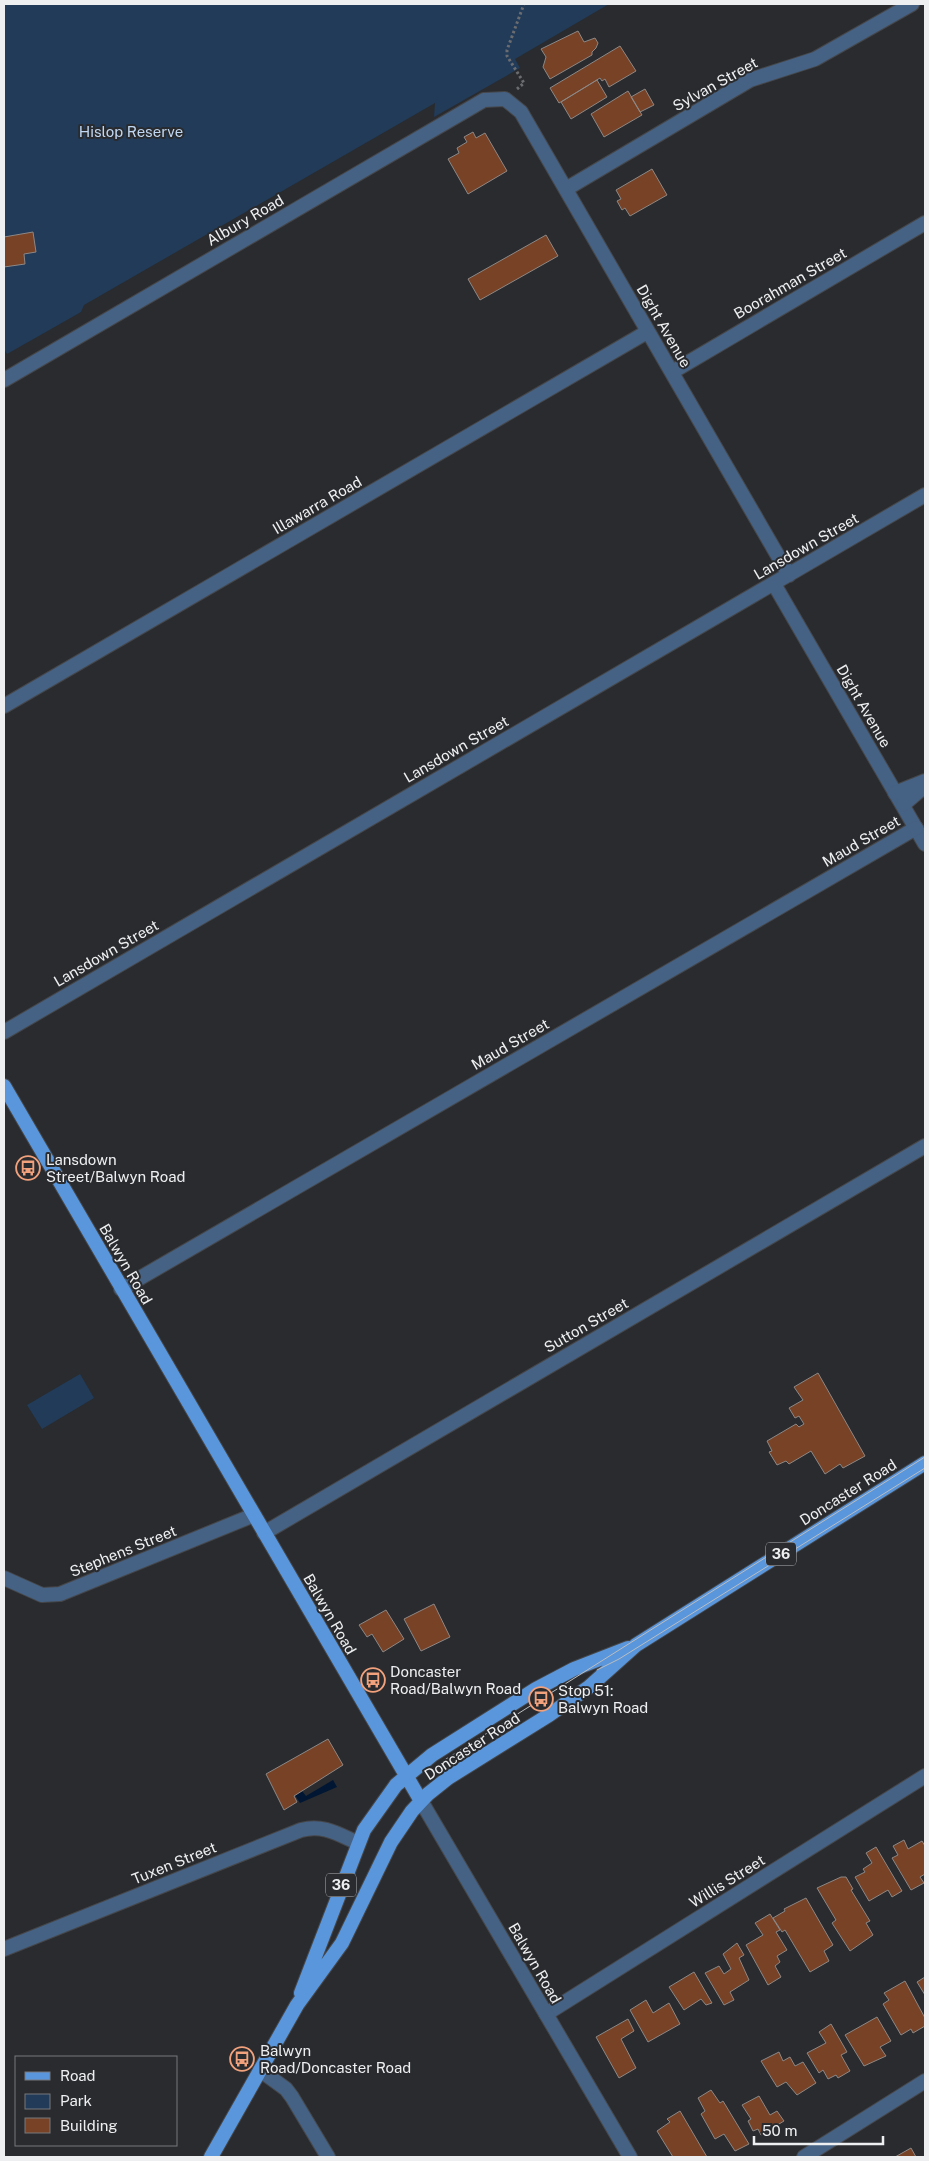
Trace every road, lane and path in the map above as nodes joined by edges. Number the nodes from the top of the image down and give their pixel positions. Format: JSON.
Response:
{"nodes":[{"id":1,"x":524,"y":4,"type":"edge"},
{"id":2,"x":912,"y":4,"type":"edge"},
{"id":3,"x":524,"y":83,"type":"dead end"},
{"id":4,"x":506,"y":99,"type":"joint"},
{"id":5,"x":566,"y":189,"type":"junction"},
{"id":6,"x":925,"y":223,"type":"edge"},
{"id":7,"x":647,"y":332,"type":"junction"},
{"id":8,"x":672,"y":372,"type":"junction"},
{"id":9,"x":4,"y":380,"type":"edge"},
{"id":10,"x":925,"y":496,"type":"edge"},
{"id":11,"x":789,"y":575,"type":"junction"},
{"id":12,"x":774,"y":584,"type":"junction"},
{"id":13,"x":4,"y":706,"type":"edge"},
{"id":14,"x":925,"y":781,"type":"edge"},
{"id":15,"x":925,"y":786,"type":"edge"},
{"id":16,"x":895,"y":793,"type":"junction"},
{"id":17,"x":903,"y":805,"type":"junction"},
{"id":18,"x":916,"y":828,"type":"junction"},
{"id":19,"x":925,"y":844,"type":"edge"},
{"id":20,"x":4,"y":1032,"type":"edge"},
{"id":21,"x":4,"y":1086,"type":"edge"},
{"id":22,"x":925,"y":1146,"type":"edge"},
{"id":23,"x":121,"y":1289,"type":"junction"},
{"id":24,"x":925,"y":1463,"type":"edge"},
{"id":25,"x":254,"y":1515,"type":"junction"},
{"id":26,"x":264,"y":1533,"type":"junction"},
{"id":27,"x":4,"y":1578,"type":"edge"},
{"id":28,"x":636,"y":1645,"type":"junction"},
{"id":29,"x":405,"y":1776,"type":"junction"},
{"id":30,"x":925,"y":1776,"type":"edge"},
{"id":31,"x":421,"y":1801,"type":"junction"},
{"id":32,"x":358,"y":1843,"type":"junction"},
{"id":33,"x":4,"y":1949,"type":"edge"},
{"id":34,"x":296,"y":2005,"type":"junction"},
{"id":35,"x":546,"y":2014,"type":"junction"},
{"id":36,"x":260,"y":2070,"type":"junction"},
{"id":37,"x":925,"y":2081,"type":"edge"},
{"id":38,"x":211,"y":2157,"type":"edge"},
{"id":39,"x":328,"y":2157,"type":"edge"},
{"id":40,"x":630,"y":2157,"type":"edge"},
{"id":41,"x":804,"y":2157,"type":"edge"}],
"edges":[{"from":1,"to":3,"type":"path"},
{"from":2,"to":5,"type":"street","name":"Sylvan Street"},
{"from":4,"to":5,"type":"street","name":"Dight Avenue"},
{"from":4,"to":9,"type":"street","name":"Albury Road"},
{"from":5,"to":7,"type":"street","name":"Dight Avenue"},
{"from":6,"to":8,"type":"street","name":"Boorahman Street"},
{"from":7,"to":8,"type":"street","name":"Dight Avenue"},
{"from":7,"to":13,"type":"street","name":"Illawarra Road"},
{"from":8,"to":11,"type":"street","name":"Dight Avenue"},
{"from":10,"to":11,"type":"street","name":"Lansdown Street"},
{"from":11,"to":12,"type":"street","name":"Lansdown Street"},
{"from":12,"to":16,"type":"street","name":"Dight Avenue"},
{"from":12,"to":20,"type":"street","name":"Lansdown Street"},
{"from":14,"to":16,"type":"street","name":"Maud Street"},
{"from":15,"to":17,"type":"street","name":"Maud Street"},
{"from":16,"to":17,"type":"street","name":"Dight Avenue"},
{"from":17,"to":18,"type":"street","name":"Dight Avenue"},
{"from":18,"to":19,"type":"street","name":"Dight Avenue"},
{"from":18,"to":23,"type":"street","name":"Maud Street"},
{"from":21,"to":23,"type":"main road","name":"Balwyn Road"},
{"from":22,"to":26,"type":"street","name":"Sutton Street"},
{"from":23,"to":25,"type":"main road","name":"Balwyn Road"},
{"from":24,"to":28,"type":"main road","name":"Doncaster Road","number":"36"},
{"from":25,"to":26,"type":"main road","name":"Balwyn Road"},
{"from":25,"to":27,"type":"street","name":"Stephens Street"},
{"from":26,"to":29,"type":"main road","name":"Balwyn Road"},
{"from":28,"to":29,"type":"main road","name":"Doncaster Road","number":"36"},
{"from":28,"to":31,"type":"main road","name":"Doncaster Road","number":"36"},
{"from":29,"to":31,"type":"main road","name":"Balwyn Road"},
{"from":29,"to":32,"type":"main road","name":"Doncaster Road","number":"36"},
{"from":30,"to":35,"type":"street","name":"Willis Street"},
{"from":31,"to":34,"type":"main road","name":"Doncaster Road","number":"36"},
{"from":31,"to":35,"type":"street","name":"Balwyn Road"},
{"from":32,"to":33,"type":"street","name":"Tuxen Street"},
{"from":32,"to":34,"type":"main road","name":"Doncaster Road","number":"36"},
{"from":34,"to":36,"type":"main road","name":"Doncaster Road","number":"36"},
{"from":35,"to":40,"type":"street","name":"Balwyn Road"},
{"from":36,"to":38,"type":"main road","name":"Doncaster Road","number":"36"},
{"from":36,"to":39,"type":"street"},
{"from":37,"to":41,"type":"street"}]}
